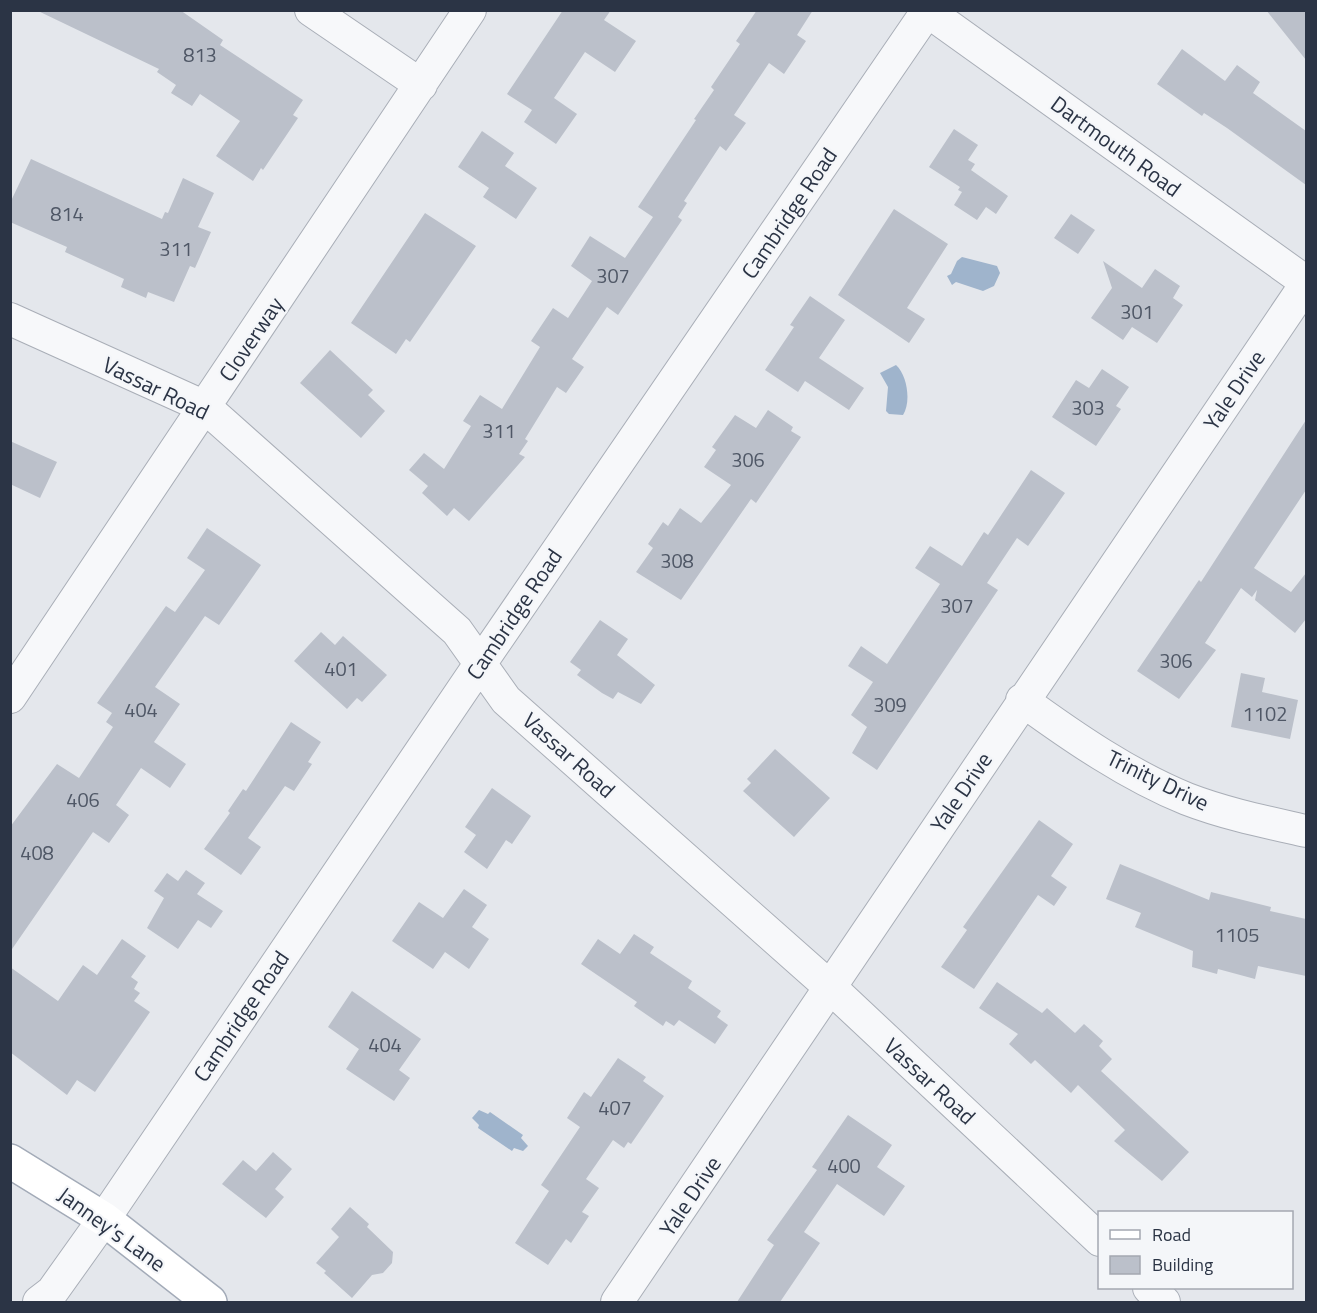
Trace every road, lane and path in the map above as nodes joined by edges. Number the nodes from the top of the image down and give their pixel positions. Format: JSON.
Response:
{"nodes":[{"id":1,"x":311,"y":10,"type":"edge"},
{"id":2,"x":470,"y":10,"type":"edge"},
{"id":3,"x":927,"y":11,"type":"edge"},
{"id":4,"x":421,"y":85,"type":"junction"},
{"id":5,"x":1306,"y":283,"type":"edge"},
{"id":6,"x":10,"y":319,"type":"edge"},
{"id":7,"x":205,"y":408,"type":"junction"},
{"id":8,"x":480,"y":664,"type":"junction"},
{"id":9,"x":10,"y":697,"type":"edge"},
{"id":10,"x":1022,"y":699,"type":"junction"},
{"id":11,"x":1306,"y":831,"type":"edge"},
{"id":12,"x":831,"y":988,"type":"junction"},
{"id":13,"x":10,"y":1161,"type":"edge"},
{"id":14,"x":104,"y":1219,"type":"junction"},
{"id":15,"x":1098,"y":1238,"type":"edge"},
{"id":16,"x":1151,"y":1289,"type":"edge"},
{"id":17,"x":39,"y":1302,"type":"edge"},
{"id":18,"x":210,"y":1302,"type":"edge"},
{"id":19,"x":617,"y":1302,"type":"edge"},
{"id":20,"x":1164,"y":1302,"type":"edge"}],
"edges":[{"from":1,"to":4,"type":"street"},
{"from":2,"to":4,"type":"street","name":"Cloverway"},
{"from":3,"to":5,"type":"street","name":"Dartmouth Road"},
{"from":3,"to":8,"type":"street","name":"Cambridge Road"},
{"from":4,"to":7,"type":"street","name":"Cloverway"},
{"from":5,"to":10,"type":"street","name":"Yale Drive"},
{"from":6,"to":7,"type":"street","name":"Vassar Road"},
{"from":7,"to":8,"type":"street","name":"Vassar Road"},
{"from":7,"to":9,"type":"street","name":"Cloverway"},
{"from":8,"to":12,"type":"street","name":"Vassar Road"},
{"from":8,"to":14,"type":"street","name":"Cambridge Road"},
{"from":10,"to":11,"type":"street","name":"Trinity Drive"},
{"from":10,"to":12,"type":"street","name":"Yale Drive"},
{"from":12,"to":15,"type":"street","name":"Vassar Road"},
{"from":12,"to":19,"type":"street","name":"Yale Drive"},
{"from":13,"to":14,"type":"main road","name":"Janney's Lane"},
{"from":14,"to":17,"type":"street","name":"Cambridge Road"},
{"from":14,"to":18,"type":"main road","name":"Janney's Lane"},
{"from":16,"to":20,"type":"street"}]}
